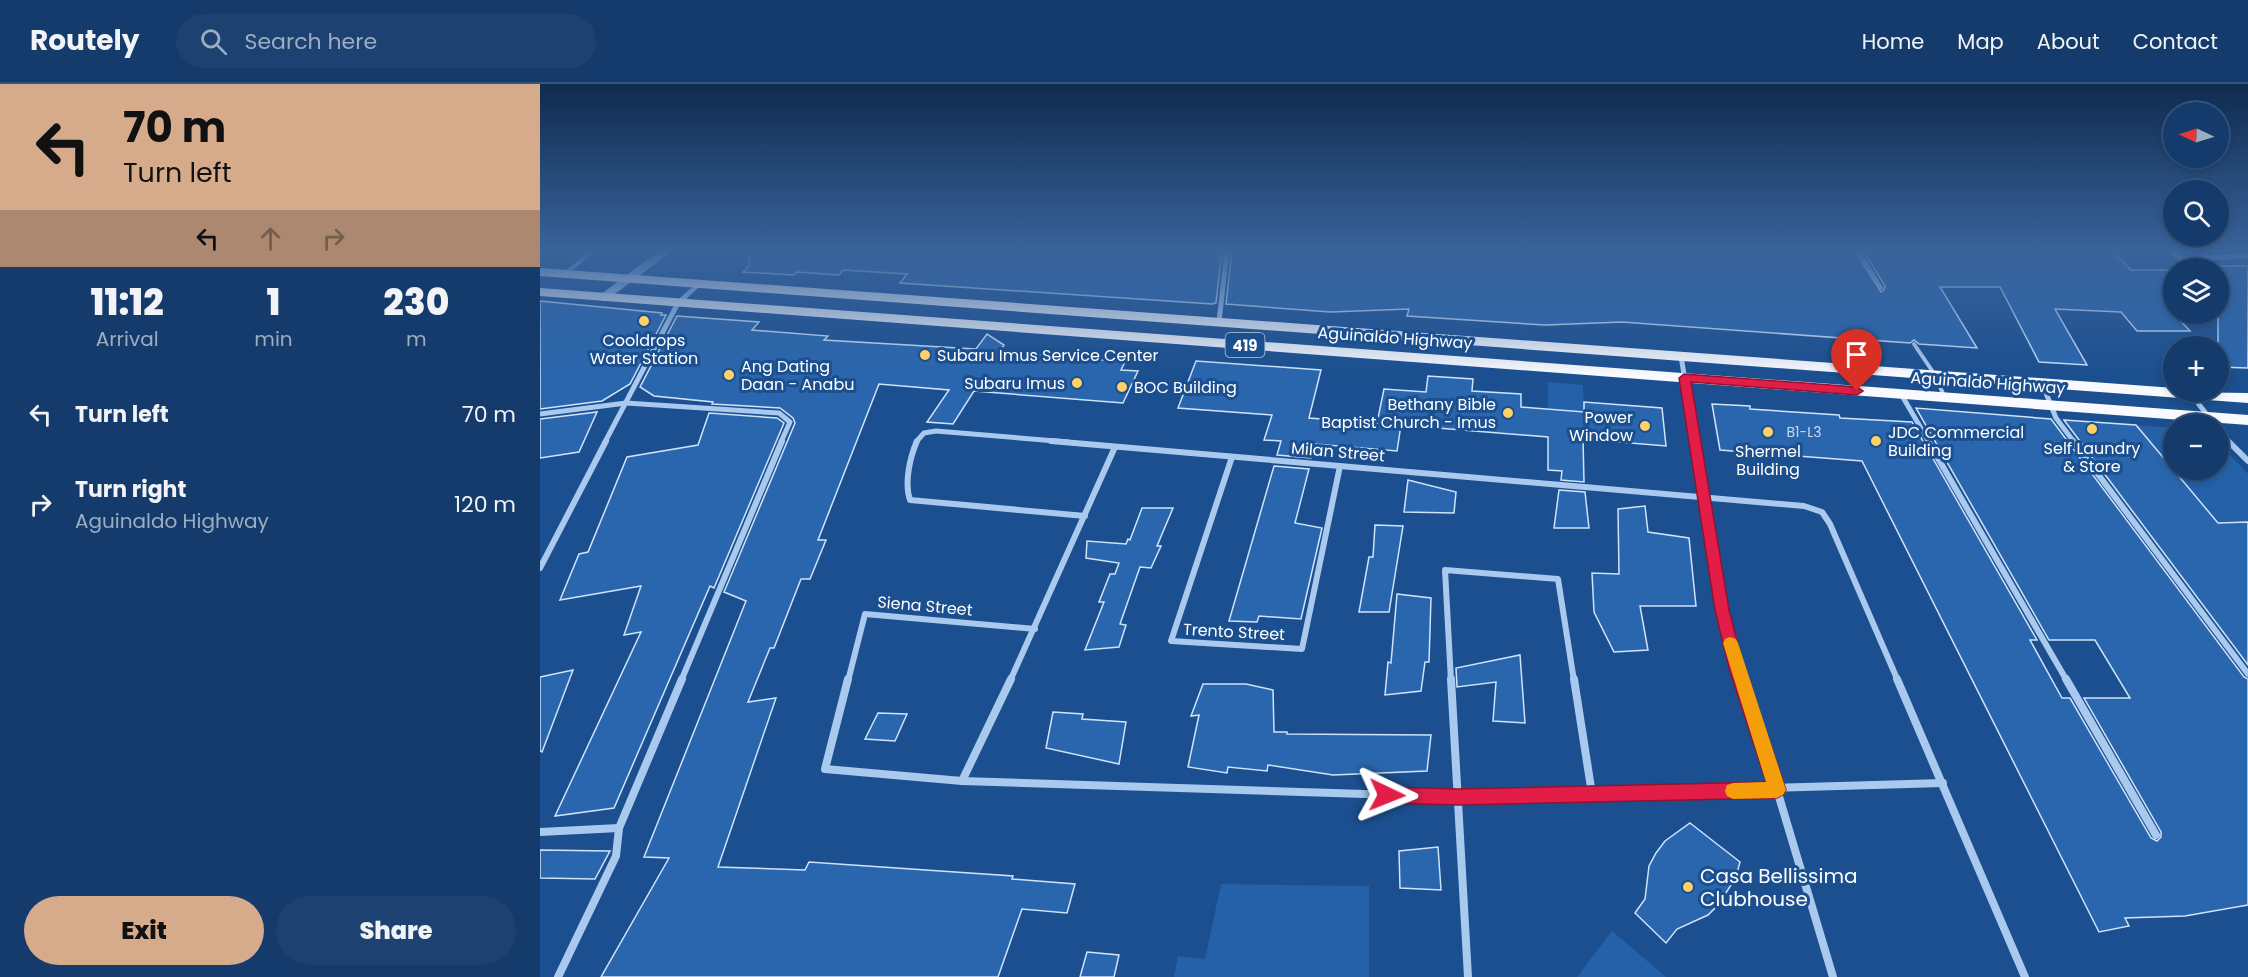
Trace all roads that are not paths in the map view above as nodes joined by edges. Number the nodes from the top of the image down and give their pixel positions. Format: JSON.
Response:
{"nodes":[{"id":1,"x":540,"y":292,"type":"edge"},
{"id":2,"x":611,"y":292,"type":"edge"},
{"id":3,"x":691,"y":292,"type":"edge"},
{"id":4,"x":792,"y":292,"type":"edge"},
{"id":5,"x":1222,"y":292,"type":"edge"},
{"id":6,"x":604,"y":297,"type":"junction"},
{"id":7,"x":678,"y":303,"type":"junction"},
{"id":8,"x":1108,"y":314,"type":"junction"},
{"id":9,"x":1219,"y":322,"type":"junction"},
{"id":10,"x":1097,"y":334,"type":"junction"},
{"id":11,"x":1914,"y":344,"type":"dead end"},
{"id":12,"x":1681,"y":356,"type":"junction"},
{"id":13,"x":1935,"y":375,"type":"junction"},
{"id":14,"x":1684,"y":378,"type":"junction"},
{"id":15,"x":2042,"y":383,"type":"junction"},
{"id":16,"x":2163,"y":392,"type":"edge"},
{"id":17,"x":1900,"y":394,"type":"junction"},
{"id":18,"x":1945,"y":397,"type":"junction"},
{"id":19,"x":2229,"y":397,"type":"edge"},
{"id":20,"x":2248,"y":398,"type":"edge"},
{"id":21,"x":626,"y":403,"type":"junction"},
{"id":22,"x":2049,"y":405,"type":"junction"},
{"id":23,"x":540,"y":414,"type":"edge"},
{"id":24,"x":2163,"y":416,"type":"edge"},
{"id":25,"x":2248,"y":420,"type":"edge"},
{"id":26,"x":2229,"y":421,"type":"edge"},
{"id":27,"x":2229,"y":442,"type":"edge"},
{"id":28,"x":1115,"y":447,"type":"junction"},
{"id":29,"x":1232,"y":457,"type":"junction"},
{"id":30,"x":2248,"y":461,"type":"edge"},
{"id":31,"x":1340,"y":466,"type":"junction"},
{"id":32,"x":1703,"y":497,"type":"junction"},
{"id":33,"x":1085,"y":516,"type":"junction"},
{"id":34,"x":540,"y":568,"type":"edge"},
{"id":35,"x":1035,"y":629,"type":"junction"},
{"id":36,"x":2248,"y":674,"type":"edge"},
{"id":37,"x":962,"y":781,"type":"junction"},
{"id":38,"x":1942,"y":783,"type":"junction"},
{"id":39,"x":1777,"y":790,"type":"junction"},
{"id":40,"x":1592,"y":794,"type":"junction"},
{"id":41,"x":1458,"y":797,"type":"junction"},
{"id":42,"x":619,"y":828,"type":"junction"},
{"id":43,"x":540,"y":832,"type":"edge"},
{"id":44,"x":2156,"y":835,"type":"dead end"},
{"id":45,"x":558,"y":977,"type":"edge"},
{"id":46,"x":1468,"y":977,"type":"edge"},
{"id":47,"x":1833,"y":977,"type":"edge"},
{"id":48,"x":2025,"y":977,"type":"edge"}],
"edges":[{"from":1,"to":6,"type":"highway","name":"Aguinaldo Highway","number":"419"},
{"from":2,"to":6,"type":"street"},
{"from":3,"to":7,"type":"street"},
{"from":4,"to":8,"type":"highway","name":"Aguinaldo Highway","number":"419"},
{"from":5,"to":9,"type":"street"},
{"from":6,"to":7,"type":"highway","name":"Aguinaldo Highway","number":"419"},
{"from":7,"to":10,"type":"highway","name":"Aguinaldo Highway","number":"419"},
{"from":7,"to":21,"type":"street"},
{"from":8,"to":9,"type":"highway","name":"Aguinaldo Highway","number":"419"},
{"from":8,"to":10,"type":"highway"},
{"from":9,"to":12,"type":"highway","name":"Aguinaldo Highway","number":"419"},
{"from":10,"to":14,"type":"highway","name":"Aguinaldo Highway","number":"419"},
{"from":11,"to":13,"type":"lane"},
{"from":12,"to":13,"type":"highway","name":"Aguinaldo Highway","number":"419"},
{"from":12,"to":14,"type":"street"},
{"from":13,"to":15,"type":"highway","name":"Aguinaldo Highway","number":"419"},
{"from":13,"to":18,"type":"lane"},
{"from":14,"to":17,"type":"highway","name":"Aguinaldo Highway","number":"419"},
{"from":14,"to":32,"type":"street"},
{"from":15,"to":16,"type":"highway","name":"Aguinaldo Highway","number":"419"},
{"from":15,"to":22,"type":"street"},
{"from":17,"to":18,"type":"highway","name":"Aguinaldo Highway","number":"419"},
{"from":17,"to":44,"type":"street"},
{"from":18,"to":22,"type":"highway","name":"Aguinaldo Highway","number":"419"},
{"from":19,"to":20,"type":"highway","name":"Aguinaldo Highway","number":"419"},
{"from":21,"to":23,"type":"street"},
{"from":21,"to":34,"type":"street"},
{"from":21,"to":42,"type":"street"},
{"from":22,"to":24,"type":"highway","name":"Aguinaldo Highway","number":"419"},
{"from":22,"to":36,"type":"street"},
{"from":25,"to":26,"type":"highway","name":"Aguinaldo Highway","number":"419"},
{"from":27,"to":30,"type":"street"},
{"from":28,"to":29,"type":"street","name":"Milan Street"},
{"from":28,"to":33,"type":"street"},
{"from":28,"to":33,"type":"street","name":"Milan Street"},
{"from":29,"to":31,"type":"street","name":"Milan Street"},
{"from":29,"to":31,"type":"street","name":"Trento Street"},
{"from":31,"to":32,"type":"street","name":"Milan Street"},
{"from":32,"to":38,"type":"street","name":"Milan Street"},
{"from":32,"to":39,"type":"street"},
{"from":33,"to":35,"type":"street"},
{"from":35,"to":37,"type":"street"},
{"from":35,"to":37,"type":"street","name":"Siena Street"},
{"from":37,"to":41,"type":"street"},
{"from":38,"to":39,"type":"street"},
{"from":38,"to":48,"type":"street"},
{"from":39,"to":40,"type":"street"},
{"from":39,"to":47,"type":"street"},
{"from":40,"to":41,"type":"street"},
{"from":40,"to":41,"type":"street"},
{"from":41,"to":46,"type":"street"},
{"from":42,"to":43,"type":"street"},
{"from":42,"to":45,"type":"street"}]}
